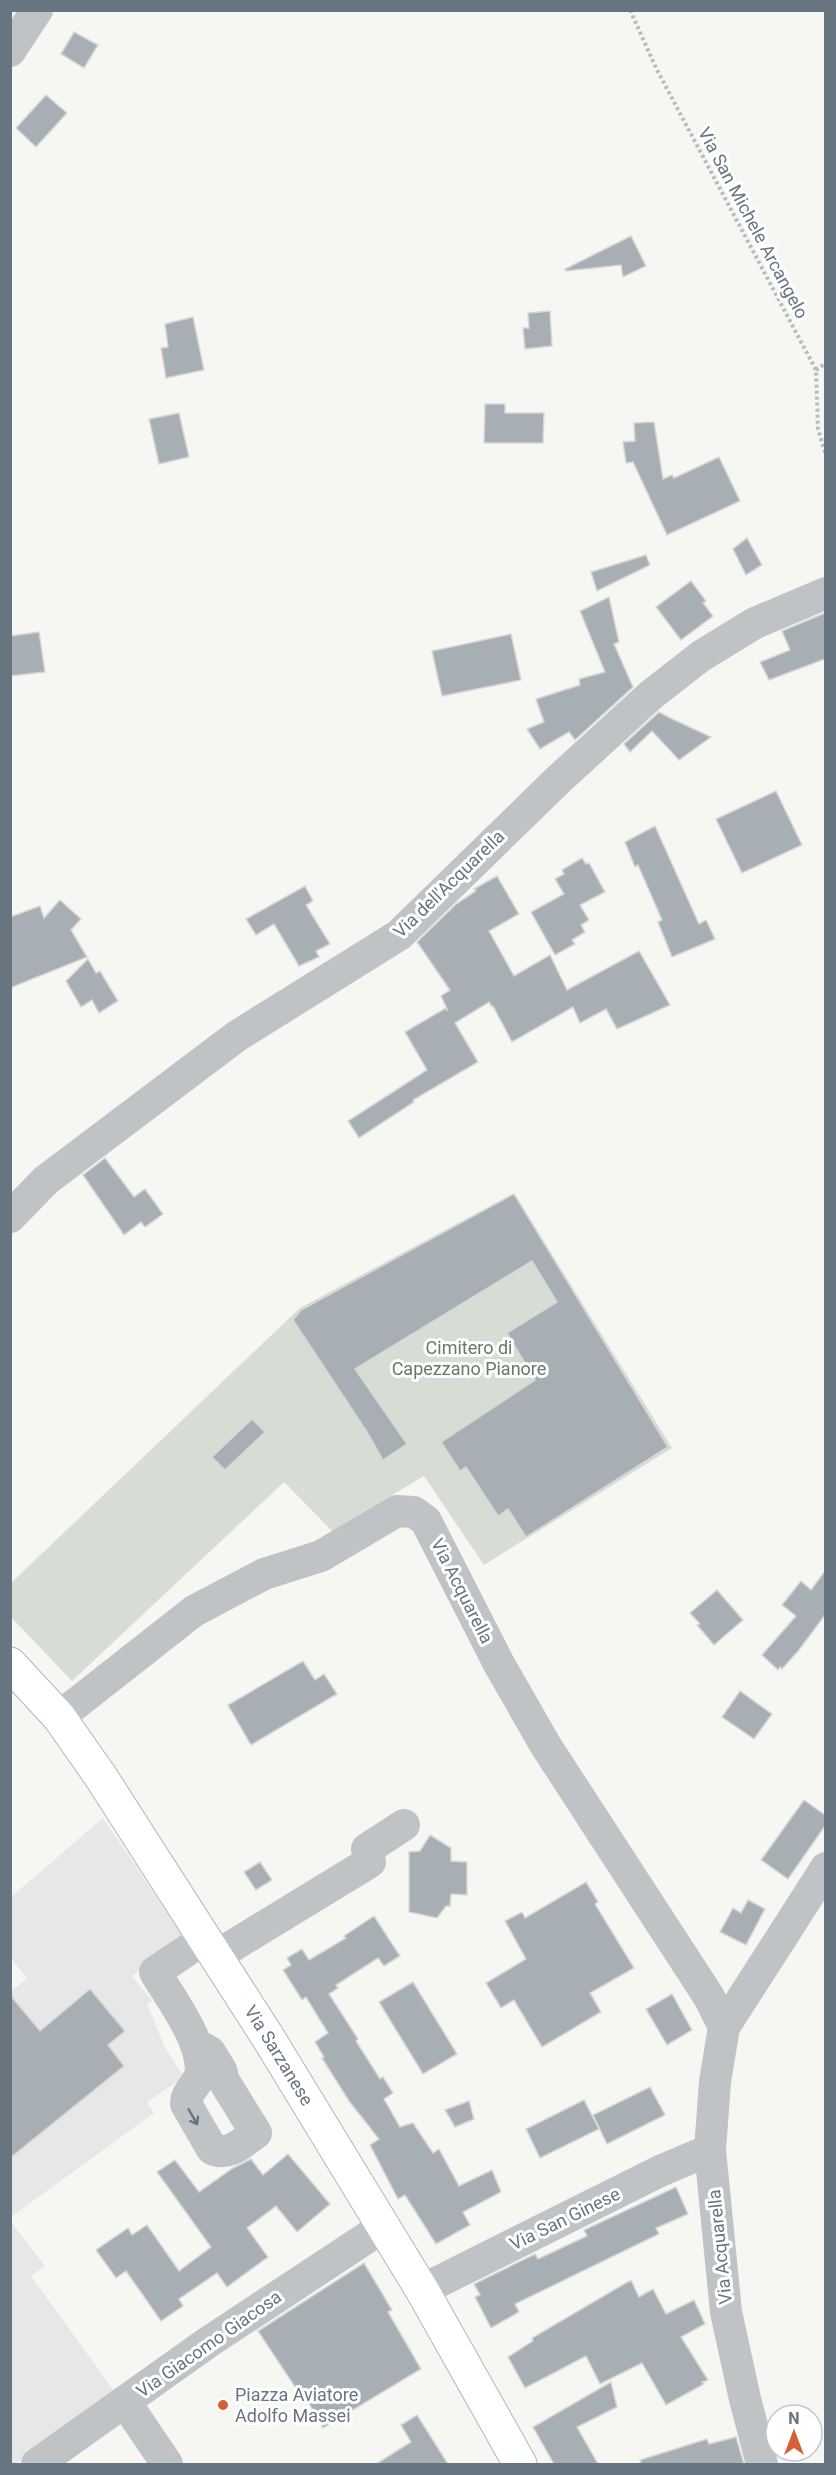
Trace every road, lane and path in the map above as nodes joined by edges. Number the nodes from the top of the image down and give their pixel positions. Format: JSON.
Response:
{"nodes":[{"id":1,"x":37,"y":10,"type":"edge"},
{"id":2,"x":630,"y":10,"type":"edge"},
{"id":3,"x":10,"y":51,"type":"edge"},
{"id":4,"x":825,"y":363,"type":"edge"},
{"id":5,"x":816,"y":370,"type":"junction"},
{"id":6,"x":825,"y":454,"type":"edge"},
{"id":7,"x":825,"y":593,"type":"edge"},
{"id":8,"x":10,"y":1217,"type":"edge"},
{"id":9,"x":10,"y":1664,"type":"edge"},
{"id":10,"x":58,"y":1717,"type":"junction"},
{"id":11,"x":404,"y":1825,"type":"dead end"},
{"id":12,"x":825,"y":1868,"type":"edge"},
{"id":13,"x":210,"y":1947,"type":"junction"},
{"id":14,"x":724,"y":2027,"type":"junction"},
{"id":15,"x":210,"y":2082,"type":"dead end"},
{"id":16,"x":710,"y":2150,"type":"junction"},
{"id":17,"x":383,"y":2227,"type":"junction"},
{"id":18,"x":422,"y":2290,"type":"junction"},
{"id":19,"x":125,"y":2402,"type":"junction"},
{"id":20,"x":37,"y":2464,"type":"edge"},
{"id":21,"x":166,"y":2464,"type":"edge"},
{"id":22,"x":520,"y":2464,"type":"edge"},
{"id":23,"x":762,"y":2464,"type":"edge"}],
"edges":[{"from":1,"to":3,"type":"street"},
{"from":2,"to":5,"type":"path","name":"Via San Michele Arcangelo"},
{"from":4,"to":5,"type":"path"},
{"from":5,"to":6,"type":"path","name":"Via San Michele Arcangelo"},
{"from":7,"to":8,"type":"street","name":"Via dell'Acquarella"},
{"from":9,"to":10,"type":"main road","name":"Via Sarzanese"},
{"from":10,"to":13,"type":"main road","name":"Via Sarzanese"},
{"from":10,"to":14,"type":"street","name":"Via Acquarella"},
{"from":11,"to":13,"type":"street"},
{"from":12,"to":14,"type":"street","name":"Via Acquarella"},
{"from":13,"to":15,"type":"street"},
{"from":13,"to":17,"type":"main road","name":"Via Sarzanese"},
{"from":14,"to":16,"type":"street","name":"Via Acquarella"},
{"from":16,"to":18,"type":"street","name":"Via San Ginese"},
{"from":16,"to":23,"type":"street","name":"Via Acquarella"},
{"from":17,"to":18,"type":"main road","name":"Via Sarzanese"},
{"from":17,"to":19,"type":"street","name":"Via Giacomo Giacosa"},
{"from":18,"to":22,"type":"main road","name":"Via Sarzanese"},
{"from":19,"to":20,"type":"street","name":"Via Giacomo Giacosa"},
{"from":19,"to":21,"type":"street"}]}
